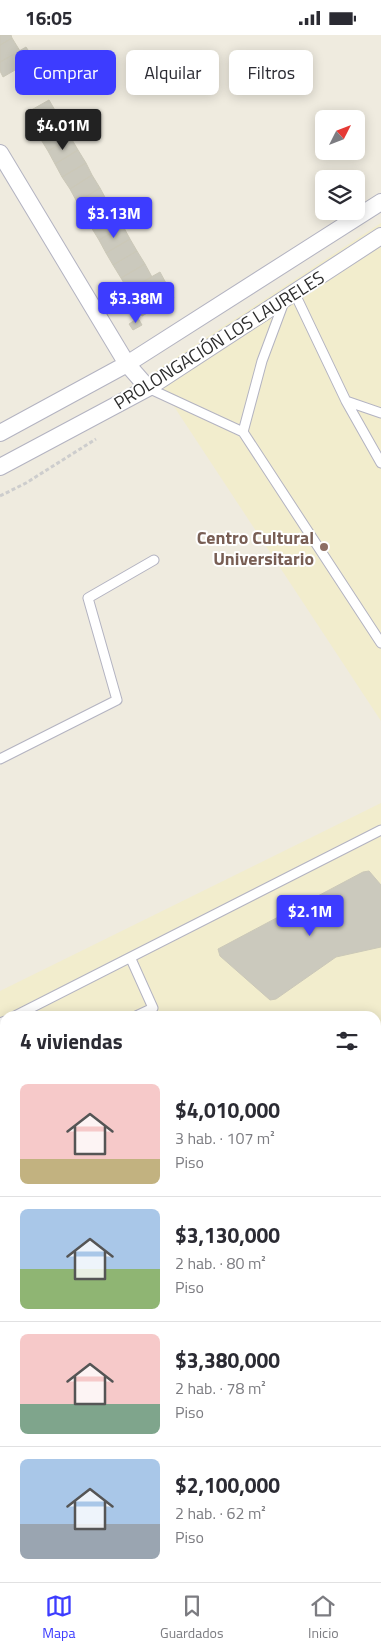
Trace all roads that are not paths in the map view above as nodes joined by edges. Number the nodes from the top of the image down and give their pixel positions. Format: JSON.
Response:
{"nodes":[{"id":1,"x":0,"y":153,"type":"edge"},
{"id":2,"x":381,"y":202,"type":"edge"},
{"id":3,"x":381,"y":237,"type":"edge"},
{"id":4,"x":289,"y":297,"type":"junction"},
{"id":5,"x":127,"y":363,"type":"junction"},
{"id":6,"x":148,"y":388,"type":"junction"},
{"id":7,"x":346,"y":401,"type":"junction"},
{"id":8,"x":381,"y":413,"type":"edge"},
{"id":9,"x":243,"y":432,"type":"junction"},
{"id":10,"x":0,"y":433,"type":"edge"},
{"id":11,"x":381,"y":463,"type":"edge"},
{"id":12,"x":0,"y":467,"type":"edge"},
{"id":13,"x":154,"y":560,"type":"dead end"},
{"id":14,"x":381,"y":643,"type":"edge"},
{"id":15,"x":0,"y":759,"type":"edge"},
{"id":16,"x":381,"y":831,"type":"edge"},
{"id":17,"x":131,"y":959,"type":"junction"},
{"id":18,"x":25,"y":1011,"type":"edge"},
{"id":19,"x":145,"y":1011,"type":"edge"}],
"edges":[{"from":1,"to":5,"type":"street"},
{"from":2,"to":5,"type":"street","name":"PROLONGACIÓN LOS LAURELES"},
{"from":3,"to":4,"type":"street","name":"PROLONGACIÓN LOS LAURELES"},
{"from":4,"to":6,"type":"street","name":"PROLONGACIÓN LOS LAURELES"},
{"from":4,"to":7,"type":"lane"},
{"from":4,"to":9,"type":"lane"},
{"from":5,"to":6,"type":"street"},
{"from":5,"to":10,"type":"street","name":"PROLONGACIÓN LOS LAURELES"},
{"from":6,"to":9,"type":"lane"},
{"from":6,"to":12,"type":"street","name":"PROLONGACIÓN LOS LAURELES"},
{"from":7,"to":8,"type":"lane"},
{"from":7,"to":11,"type":"lane"},
{"from":9,"to":14,"type":"lane"},
{"from":13,"to":15,"type":"lane"},
{"from":16,"to":17,"type":"lane"},
{"from":17,"to":18,"type":"lane"},
{"from":17,"to":19,"type":"lane"}]}
